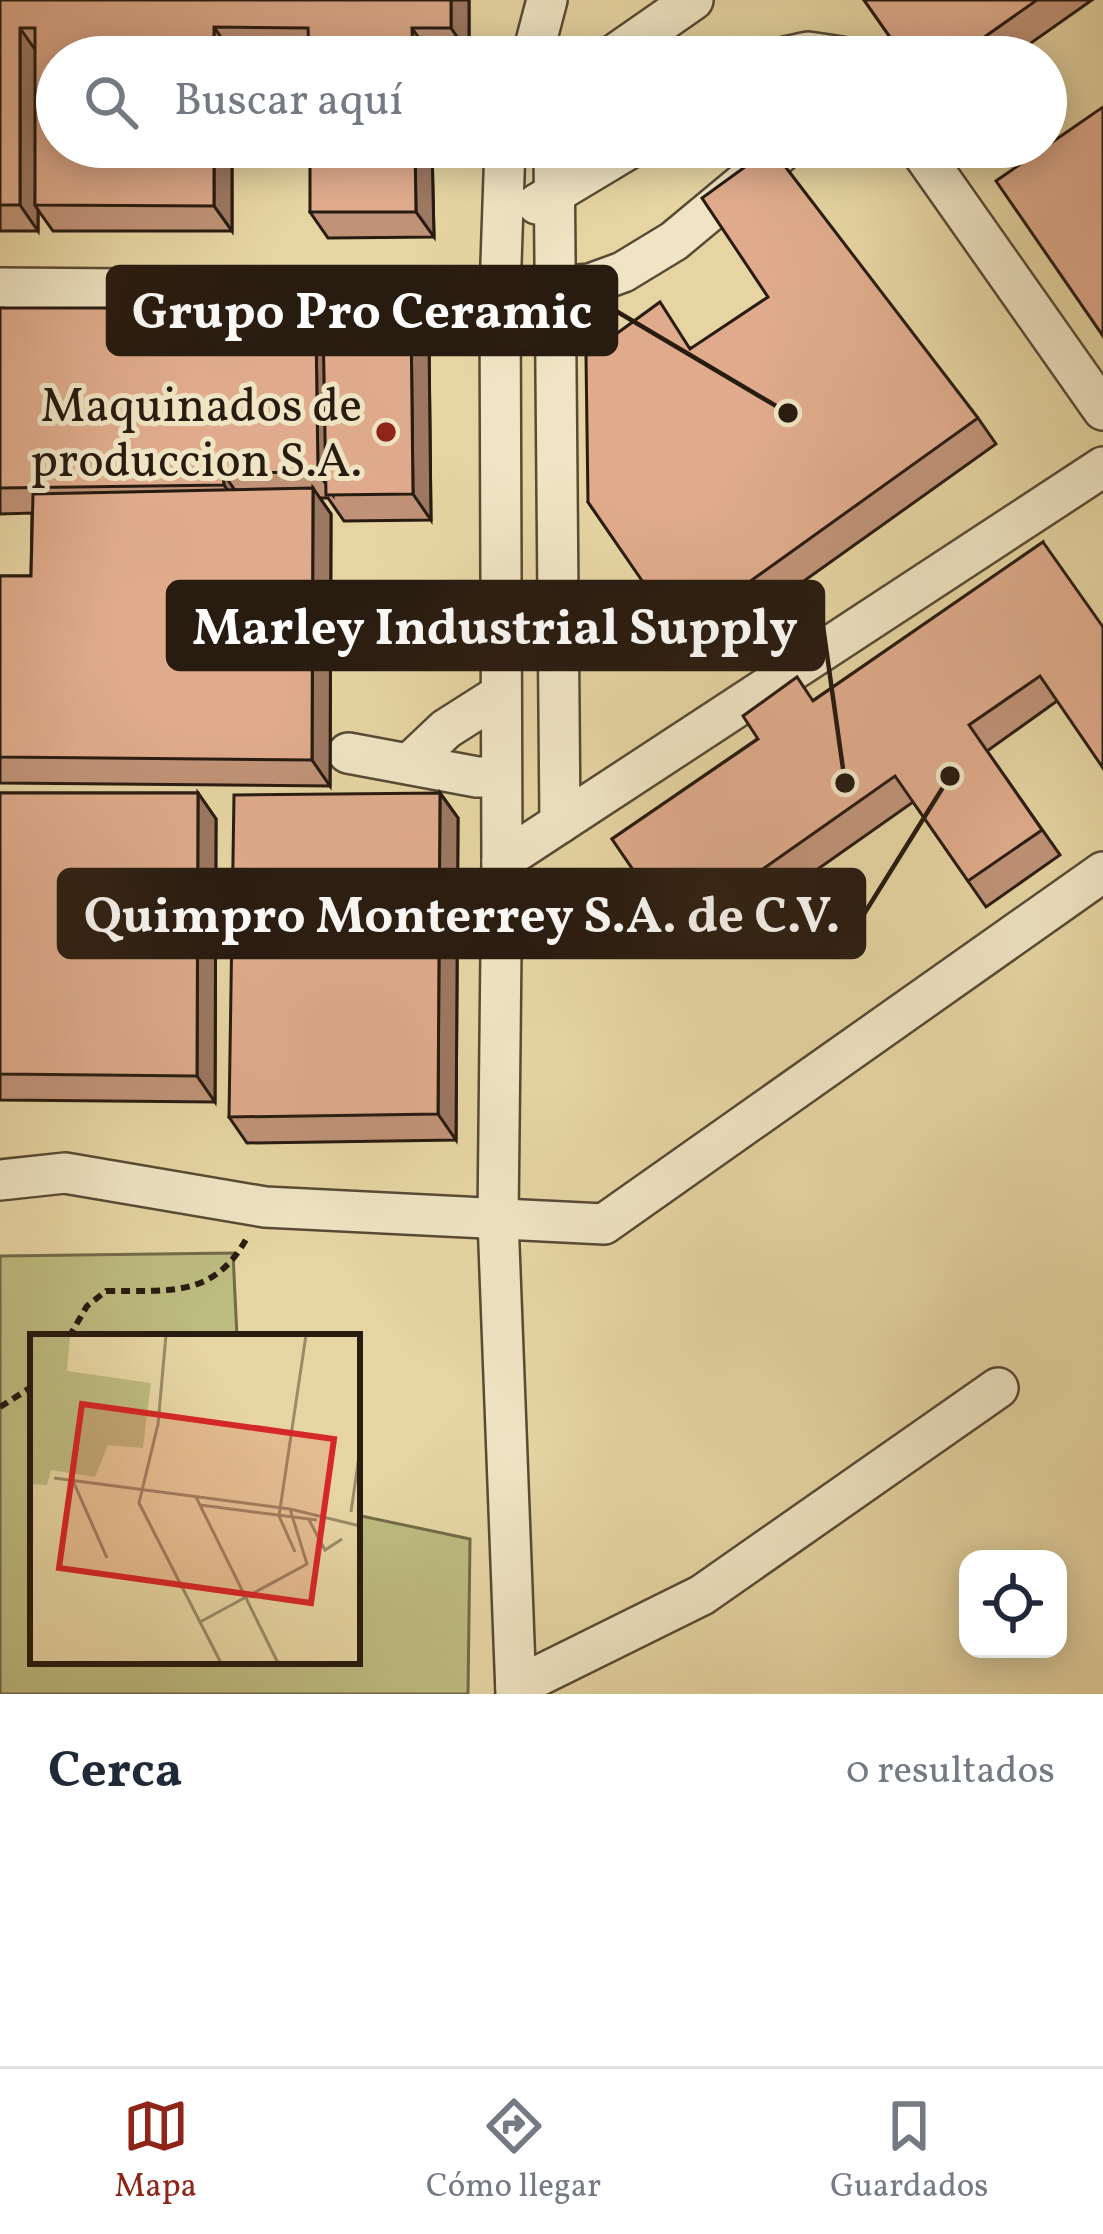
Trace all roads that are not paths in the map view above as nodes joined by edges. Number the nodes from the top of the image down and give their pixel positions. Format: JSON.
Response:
{"nodes":[{"id":1,"x":549,"y":0,"type":"edge"},
{"id":2,"x":693,"y":0,"type":"edge"},
{"id":3,"x":538,"y":36,"type":"edge"},
{"id":4,"x":551,"y":36,"type":"edge"},
{"id":5,"x":641,"y":36,"type":"edge"},
{"id":6,"x":504,"y":168,"type":"edge"},
{"id":7,"x":554,"y":168,"type":"edge"},
{"id":8,"x":597,"y":168,"type":"edge"},
{"id":9,"x":762,"y":168,"type":"edge"},
{"id":10,"x":933,"y":168,"type":"edge"},
{"id":11,"x":554,"y":194,"type":"junction"},
{"id":12,"x":501,"y":225,"type":"junction"},
{"id":13,"x":0,"y":288,"type":"edge"},
{"id":14,"x":556,"y":290,"type":"junction"},
{"id":15,"x":500,"y":292,"type":"junction"},
{"id":16,"x":1103,"y":410,"type":"edge"},
{"id":17,"x":1103,"y":467,"type":"edge"},
{"id":18,"x":501,"y":604,"type":"junction"},
{"id":19,"x":357,"y":612,"type":"dead end"},
{"id":20,"x":501,"y":694,"type":"junction"},
{"id":21,"x":348,"y":753,"type":"dead end"},
{"id":22,"x":409,"y":764,"type":"junction"},
{"id":23,"x":501,"y":777,"type":"junction"},
{"id":24,"x":560,"y":823,"type":"junction"},
{"id":25,"x":502,"y":861,"type":"junction"},
{"id":26,"x":1103,"y":872,"type":"edge"},
{"id":27,"x":0,"y":1180,"type":"edge"},
{"id":28,"x":498,"y":1219,"type":"junction"},
{"id":29,"x":998,"y":1388,"type":"dead end"},
{"id":30,"x":516,"y":1690,"type":"edge"}],
"edges":[{"from":1,"to":3,"type":"street"},
{"from":1,"to":4,"type":"street"},
{"from":2,"to":5,"type":"street"},
{"from":6,"to":12,"type":"street"},
{"from":7,"to":11,"type":"street"},
{"from":8,"to":11,"type":"street"},
{"from":9,"to":14,"type":"street"},
{"from":10,"to":16,"type":"street"},
{"from":11,"to":12,"type":"street"},
{"from":11,"to":14,"type":"street"},
{"from":12,"to":15,"type":"street"},
{"from":13,"to":15,"type":"street"},
{"from":14,"to":15,"type":"street"},
{"from":14,"to":24,"type":"street"},
{"from":15,"to":18,"type":"street"},
{"from":17,"to":24,"type":"street"},
{"from":18,"to":19,"type":"street"},
{"from":18,"to":20,"type":"street"},
{"from":20,"to":22,"type":"street"},
{"from":20,"to":23,"type":"street"},
{"from":21,"to":22,"type":"street"},
{"from":22,"to":23,"type":"street"},
{"from":23,"to":25,"type":"street"},
{"from":24,"to":25,"type":"street"},
{"from":25,"to":28,"type":"street"},
{"from":26,"to":28,"type":"street"},
{"from":27,"to":28,"type":"street"},
{"from":28,"to":30,"type":"street"},
{"from":29,"to":30,"type":"street"}]}
